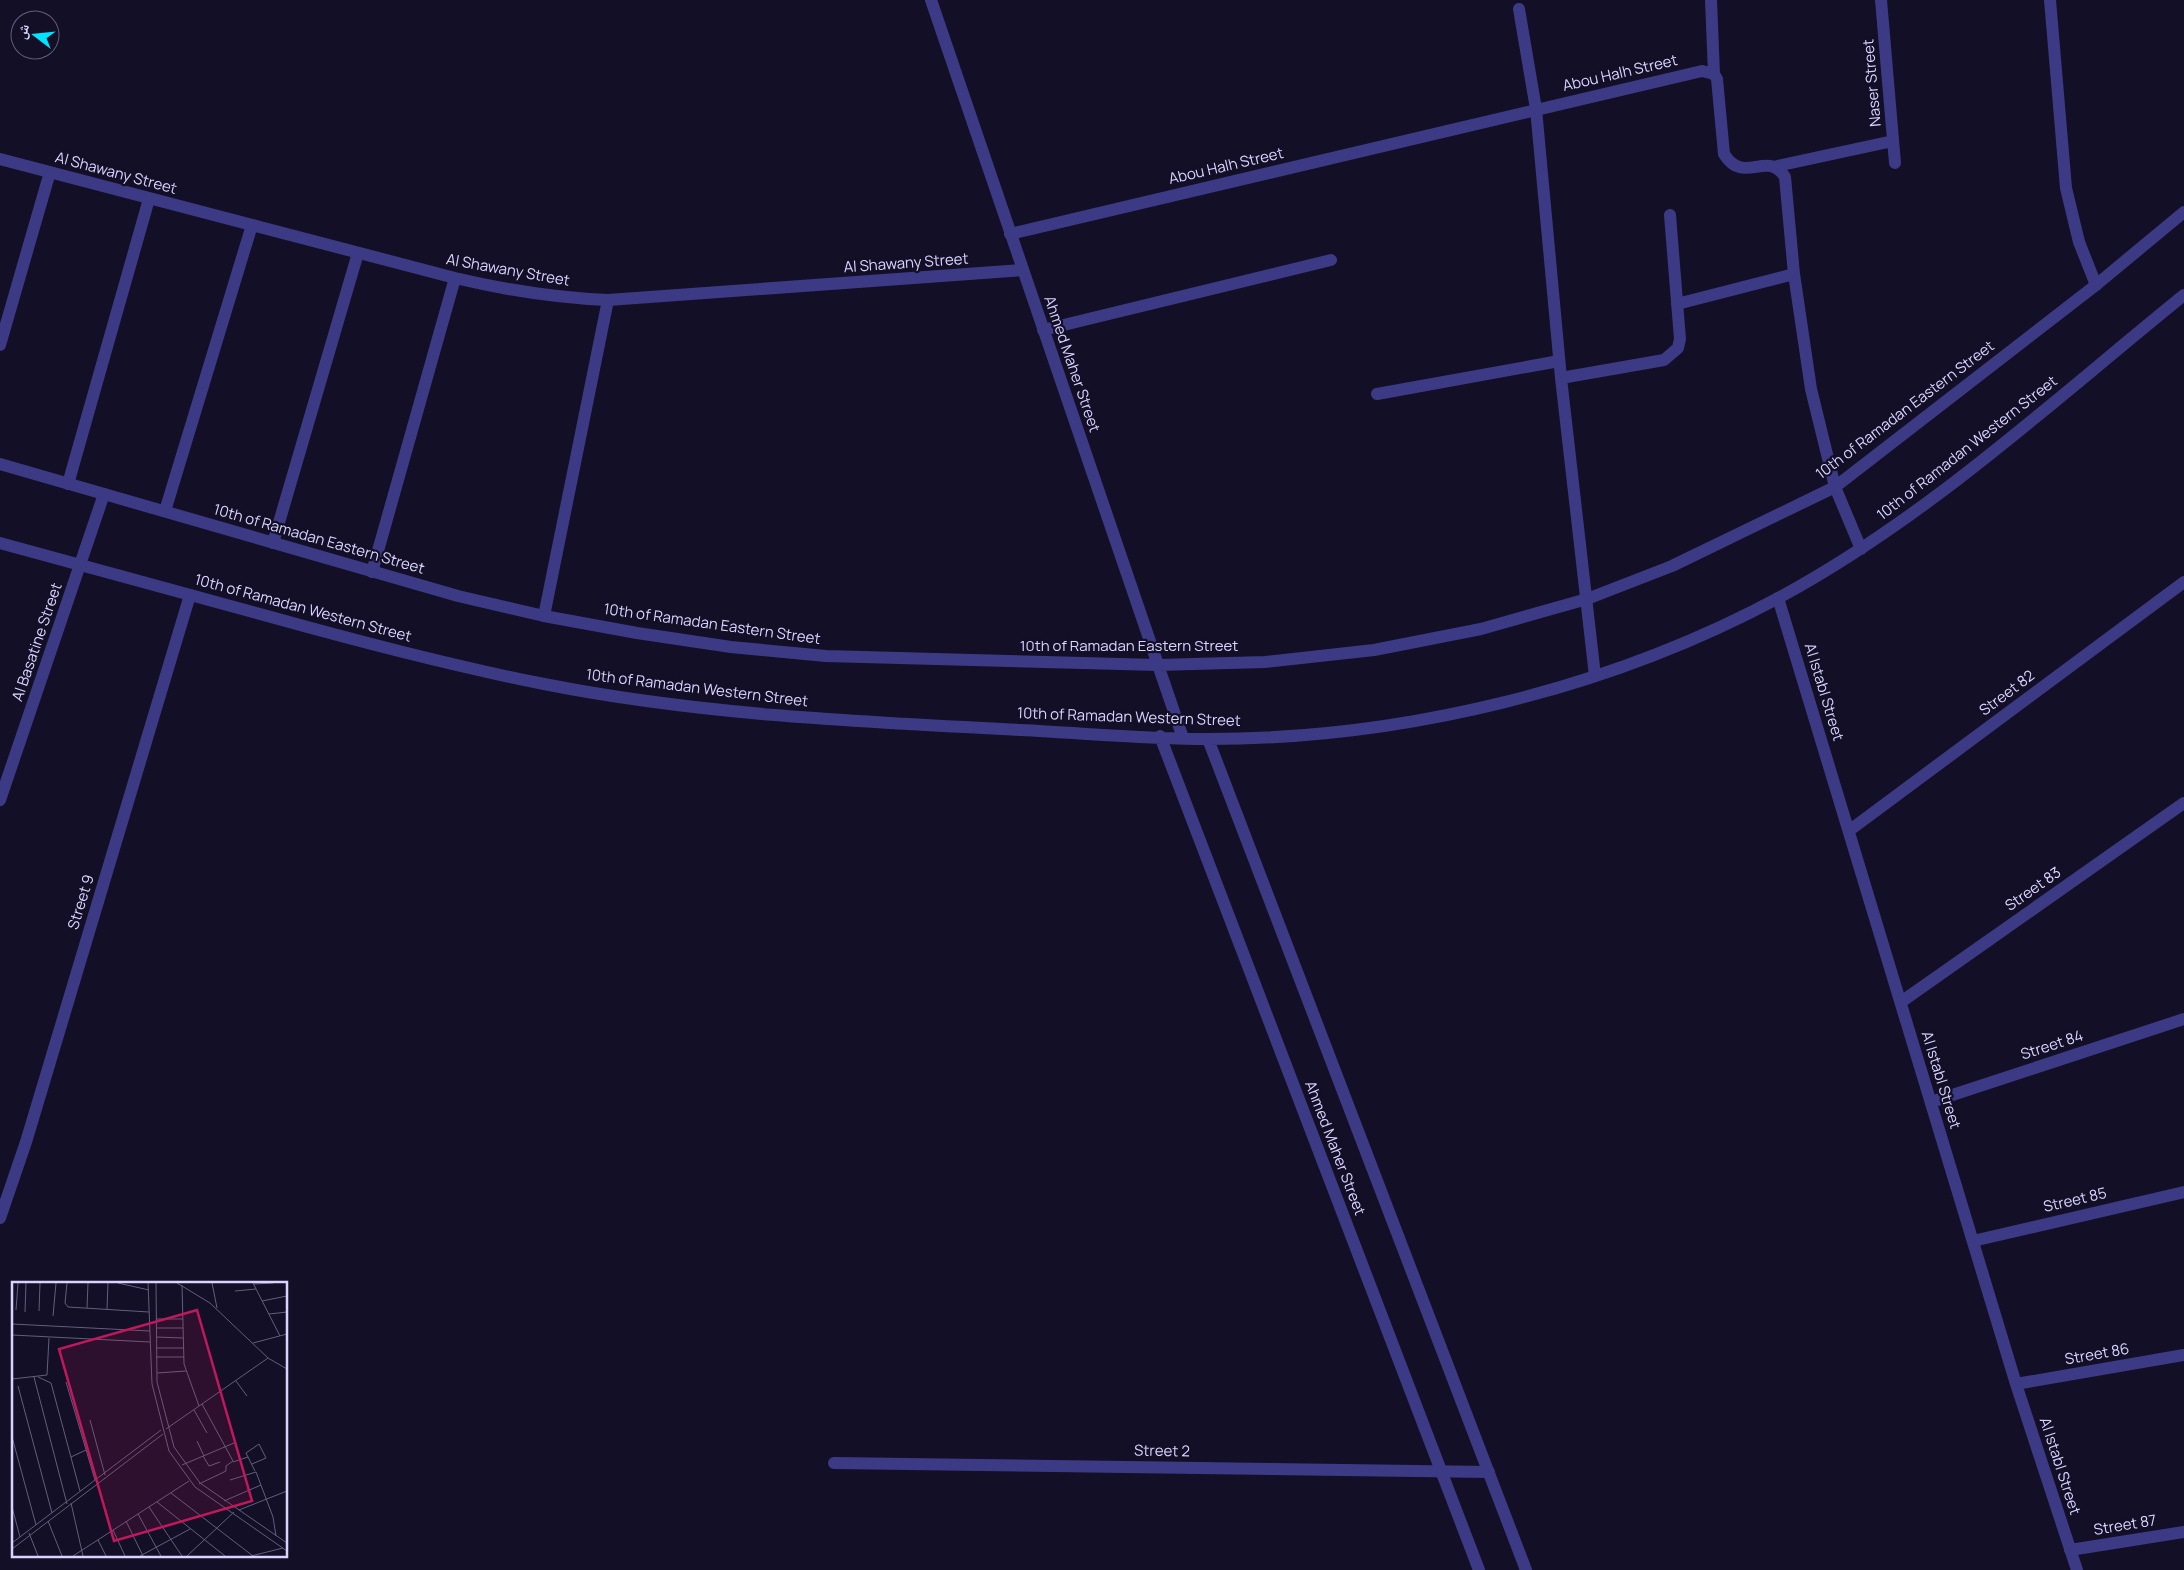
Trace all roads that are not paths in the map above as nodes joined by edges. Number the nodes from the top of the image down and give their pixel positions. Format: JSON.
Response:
{"nodes":[{"id":1,"x":932,"y":0,"type":"edge"},
{"id":2,"x":1711,"y":0,"type":"edge"},
{"id":3,"x":1881,"y":0,"type":"edge"},
{"id":4,"x":2050,"y":0,"type":"edge"},
{"id":5,"x":1519,"y":9,"type":"dead end"},
{"id":6,"x":1714,"y":74,"type":"junction"},
{"id":7,"x":1536,"y":109,"type":"junction"},
{"id":8,"x":1893,"y":141,"type":"junction"},
{"id":9,"x":0,"y":159,"type":"edge"},
{"id":10,"x":1895,"y":163,"type":"dead end"},
{"id":11,"x":1777,"y":166,"type":"junction"},
{"id":12,"x":50,"y":172,"type":"junction"},
{"id":13,"x":149,"y":199,"type":"junction"},
{"id":14,"x":2184,"y":212,"type":"edge"},
{"id":15,"x":1670,"y":215,"type":"dead end"},
{"id":16,"x":252,"y":225,"type":"junction"},
{"id":17,"x":1010,"y":234,"type":"junction"},
{"id":18,"x":358,"y":253,"type":"junction"},
{"id":19,"x":1331,"y":260,"type":"dead end"},
{"id":20,"x":1023,"y":270,"type":"junction"},
{"id":21,"x":1794,"y":274,"type":"junction"},
{"id":22,"x":455,"y":278,"type":"junction"},
{"id":23,"x":2096,"y":286,"type":"junction"},
{"id":24,"x":2184,"y":295,"type":"edge"},
{"id":25,"x":608,"y":300,"type":"junction"},
{"id":26,"x":1677,"y":304,"type":"junction"},
{"id":27,"x":1043,"y":330,"type":"junction"},
{"id":28,"x":0,"y":345,"type":"edge"},
{"id":29,"x":1559,"y":361,"type":"junction"},
{"id":30,"x":1561,"y":378,"type":"junction"},
{"id":31,"x":1377,"y":394,"type":"dead end"},
{"id":32,"x":0,"y":464,"type":"edge"},
{"id":33,"x":68,"y":484,"type":"junction"},
{"id":34,"x":1834,"y":486,"type":"junction"},
{"id":35,"x":104,"y":494,"type":"junction"},
{"id":36,"x":165,"y":512,"type":"junction"},
{"id":37,"x":0,"y":543,"type":"edge"},
{"id":38,"x":273,"y":543,"type":"junction"},
{"id":39,"x":1861,"y":550,"type":"junction"},
{"id":40,"x":80,"y":565,"type":"junction"},
{"id":41,"x":372,"y":572,"type":"junction"},
{"id":42,"x":2184,"y":582,"type":"edge"},
{"id":43,"x":190,"y":595,"type":"junction"},
{"id":44,"x":1778,"y":598,"type":"junction"},
{"id":45,"x":1587,"y":599,"type":"junction"},
{"id":46,"x":544,"y":616,"type":"junction"},
{"id":47,"x":1158,"y":665,"type":"junction"},
{"id":48,"x":1595,"y":676,"type":"junction"},
{"id":49,"x":1160,"y":736,"type":"junction"},
{"id":50,"x":1184,"y":738,"type":"junction"},
{"id":51,"x":1208,"y":739,"type":"junction"},
{"id":52,"x":0,"y":800,"type":"edge"},
{"id":53,"x":2184,"y":802,"type":"edge"},
{"id":54,"x":1850,"y":830,"type":"junction"},
{"id":55,"x":1901,"y":1002,"type":"junction"},
{"id":56,"x":2184,"y":1019,"type":"edge"},
{"id":57,"x":1931,"y":1102,"type":"junction"},
{"id":58,"x":2184,"y":1192,"type":"edge"},
{"id":59,"x":0,"y":1218,"type":"edge"},
{"id":60,"x":1973,"y":1241,"type":"junction"},
{"id":61,"x":2184,"y":1356,"type":"edge"},
{"id":62,"x":2016,"y":1384,"type":"junction"},
{"id":63,"x":834,"y":1463,"type":"dead end"},
{"id":64,"x":1441,"y":1471,"type":"junction"},
{"id":65,"x":1489,"y":1472,"type":"junction"},
{"id":66,"x":2184,"y":1532,"type":"edge"},
{"id":67,"x":2070,"y":1550,"type":"junction"},
{"id":68,"x":1479,"y":1570,"type":"edge"},
{"id":69,"x":1526,"y":1570,"type":"edge"},
{"id":70,"x":2077,"y":1570,"type":"edge"}],
"edges":[{"from":1,"to":17,"type":"street","name":"Ahmed Maher Street"},
{"from":2,"to":6,"type":"street"},
{"from":3,"to":8,"type":"street","name":"Naser Street"},
{"from":4,"to":23,"type":"street"},
{"from":5,"to":7,"type":"street"},
{"from":6,"to":7,"type":"street","name":"Abou Halh Street"},
{"from":6,"to":11,"type":"street"},
{"from":7,"to":17,"type":"street","name":"Abou Halh Street"},
{"from":7,"to":29,"type":"street"},
{"from":8,"to":10,"type":"street","name":"Naser Street"},
{"from":8,"to":11,"type":"street"},
{"from":9,"to":12,"type":"street","name":"Al Shawany Street"},
{"from":11,"to":21,"type":"street"},
{"from":12,"to":13,"type":"street","name":"Al Shawany Street"},
{"from":12,"to":28,"type":"street"},
{"from":13,"to":16,"type":"street","name":"Al Shawany Street"},
{"from":13,"to":33,"type":"street"},
{"from":14,"to":23,"type":"street","name":"10th of Ramadan Eastern Street"},
{"from":15,"to":26,"type":"street"},
{"from":16,"to":18,"type":"street","name":"Al Shawany Street"},
{"from":16,"to":36,"type":"street"},
{"from":17,"to":20,"type":"street","name":"Ahmed Maher Street"},
{"from":18,"to":22,"type":"street","name":"Al Shawany Street"},
{"from":18,"to":38,"type":"street"},
{"from":19,"to":27,"type":"street"},
{"from":20,"to":25,"type":"street","name":"Al Shawany Street"},
{"from":20,"to":27,"type":"street","name":"Ahmed Maher Street"},
{"from":21,"to":26,"type":"street"},
{"from":21,"to":34,"type":"street"},
{"from":22,"to":25,"type":"street","name":"Al Shawany Street"},
{"from":22,"to":41,"type":"street"},
{"from":23,"to":34,"type":"street","name":"10th of Ramadan Eastern Street"},
{"from":24,"to":39,"type":"street","name":"10th of Ramadan Western Street"},
{"from":25,"to":46,"type":"street"},
{"from":26,"to":30,"type":"street"},
{"from":27,"to":47,"type":"street","name":"Ahmed Maher Street"},
{"from":29,"to":30,"type":"street"},
{"from":29,"to":31,"type":"street"},
{"from":30,"to":45,"type":"street"},
{"from":32,"to":33,"type":"street","name":"10th of Ramadan Eastern Street"},
{"from":33,"to":35,"type":"street","name":"10th of Ramadan Eastern Street"},
{"from":34,"to":39,"type":"street"},
{"from":34,"to":45,"type":"street","name":"10th of Ramadan Eastern Street"},
{"from":35,"to":36,"type":"street","name":"10th of Ramadan Eastern Street"},
{"from":35,"to":40,"type":"street","name":"Al Basatine Street"},
{"from":36,"to":38,"type":"street","name":"10th of Ramadan Eastern Street"},
{"from":37,"to":40,"type":"street","name":"10th of Ramadan Western Street"},
{"from":38,"to":41,"type":"street","name":"10th of Ramadan Eastern Street"},
{"from":39,"to":44,"type":"street","name":"10th of Ramadan Western Street"},
{"from":40,"to":43,"type":"street","name":"10th of Ramadan Western Street"},
{"from":40,"to":52,"type":"street","name":"Al Basatine Street"},
{"from":41,"to":46,"type":"street","name":"10th of Ramadan Eastern Street"},
{"from":42,"to":54,"type":"street","name":"Street 82"},
{"from":43,"to":49,"type":"street","name":"10th of Ramadan Western Street"},
{"from":43,"to":59,"type":"street","name":"Street 9"},
{"from":44,"to":48,"type":"street","name":"10th of Ramadan Western Street"},
{"from":44,"to":54,"type":"street","name":"Al Istabl Street"},
{"from":45,"to":47,"type":"street","name":"10th of Ramadan Eastern Street"},
{"from":45,"to":48,"type":"street"},
{"from":46,"to":47,"type":"street","name":"10th of Ramadan Eastern Street"},
{"from":47,"to":50,"type":"street","name":"Ahmed Maher Street"},
{"from":48,"to":51,"type":"street","name":"10th of Ramadan Western Street"},
{"from":49,"to":50,"type":"street","name":"10th of Ramadan Western Street"},
{"from":49,"to":64,"type":"street","name":"Ahmed Maher Street"},
{"from":50,"to":51,"type":"street","name":"10th of Ramadan Western Street"},
{"from":51,"to":65,"type":"street","name":"Ahmed Maher Street"},
{"from":53,"to":55,"type":"street","name":"Street 83"},
{"from":54,"to":55,"type":"street","name":"Al Istabl Street"},
{"from":55,"to":57,"type":"street","name":"Al Istabl Street"},
{"from":56,"to":57,"type":"street","name":"Street 84"},
{"from":57,"to":60,"type":"street","name":"Al Istabl Street"},
{"from":58,"to":60,"type":"street","name":"Street 85"},
{"from":60,"to":62,"type":"street","name":"Al Istabl Street"},
{"from":61,"to":62,"type":"street","name":"Street 86"},
{"from":62,"to":67,"type":"street","name":"Al Istabl Street"},
{"from":63,"to":64,"type":"street","name":"Street 2"},
{"from":64,"to":65,"type":"street","name":"Street 2"},
{"from":64,"to":68,"type":"street","name":"Ahmed Maher Street"},
{"from":65,"to":69,"type":"street","name":"Ahmed Maher Street"},
{"from":66,"to":67,"type":"street","name":"Street 87"},
{"from":67,"to":70,"type":"street","name":"Al Istabl Street"}]}
